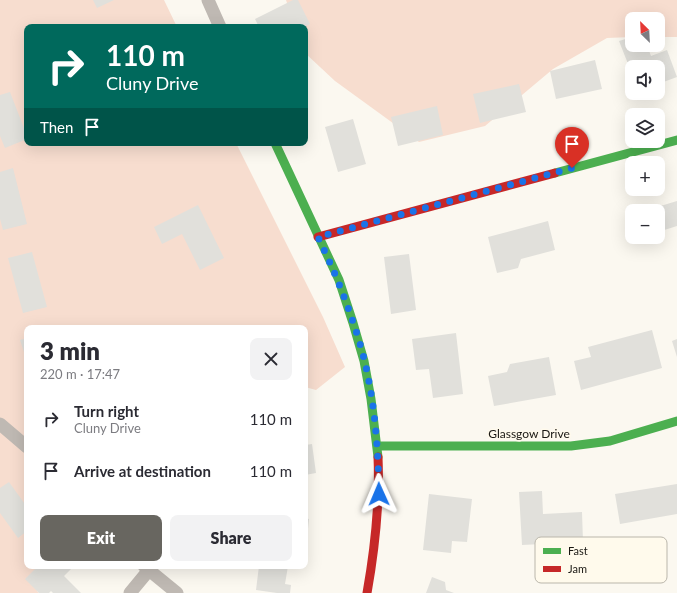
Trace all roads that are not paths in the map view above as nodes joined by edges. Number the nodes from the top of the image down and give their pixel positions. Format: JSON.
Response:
{"nodes":[{"id":1,"x":211,"y":1,"type":"edge"},
{"id":2,"x":219,"y":24,"type":"edge"},
{"id":3,"x":677,"y":140,"type":"edge"},
{"id":4,"x":276,"y":146,"type":"edge"},
{"id":5,"x":318,"y":237,"type":"junction"},
{"id":6,"x":677,"y":421,"type":"edge"},
{"id":7,"x":0,"y":424,"type":"edge"},
{"id":8,"x":24,"y":444,"type":"edge"},
{"id":9,"x":378,"y":446,"type":"junction"},
{"id":10,"x":145,"y":569,"type":"edge"},
{"id":11,"x":147,"y":569,"type":"edge"},
{"id":12,"x":130,"y":593,"type":"edge"},
{"id":13,"x":177,"y":593,"type":"edge"},
{"id":14,"x":367,"y":593,"type":"edge"}],
"edges":[{"from":1,"to":2,"type":"street"},
{"from":3,"to":5,"type":"street"},
{"from":4,"to":5,"type":"street"},
{"from":5,"to":9,"type":"street"},
{"from":6,"to":9,"type":"street","name":"Glassgow Drive"},
{"from":7,"to":8,"type":"street"},
{"from":9,"to":14,"type":"street"},
{"from":10,"to":12,"type":"street"},
{"from":11,"to":13,"type":"street"}]}
